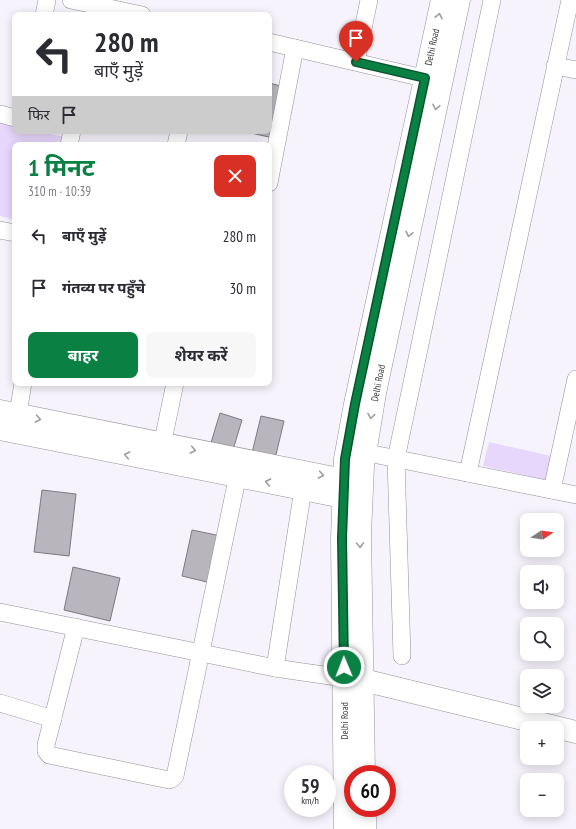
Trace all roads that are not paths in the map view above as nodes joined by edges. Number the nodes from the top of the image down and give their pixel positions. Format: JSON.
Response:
{"nodes":[{"id":1,"x":47,"y":0,"type":"edge"},
{"id":2,"x":71,"y":0,"type":"edge"},
{"id":3,"x":370,"y":0,"type":"edge"},
{"id":4,"x":442,"y":0,"type":"edge"},
{"id":5,"x":459,"y":0,"type":"edge"},
{"id":6,"x":492,"y":0,"type":"edge"},
{"id":7,"x":570,"y":0,"type":"edge"},
{"id":8,"x":45,"y":12,"type":"edge"},
{"id":9,"x":128,"y":12,"type":"edge"},
{"id":10,"x":272,"y":43,"type":"edge"},
{"id":11,"x":295,"y":48,"type":"junction"},
{"id":12,"x":356,"y":62,"type":"junction"},
{"id":13,"x":555,"y":66,"type":"junction"},
{"id":14,"x":576,"y":70,"type":"edge"},
{"id":15,"x":433,"y":80,"type":"junction"},
{"id":16,"x":0,"y":114,"type":"edge"},
{"id":17,"x":12,"y":117,"type":"edge"},
{"id":18,"x":272,"y":167,"type":"edge"},
{"id":19,"x":0,"y":230,"type":"edge"},
{"id":20,"x":12,"y":232,"type":"edge"},
{"id":21,"x":576,"y":379,"type":"edge"},
{"id":22,"x":22,"y":386,"type":"edge"},
{"id":23,"x":174,"y":386,"type":"edge"},
{"id":24,"x":8,"y":422,"type":"edge"},
{"id":25,"x":356,"y":451,"type":"junction"},
{"id":26,"x":160,"y":452,"type":"junction"},
{"id":27,"x":396,"y":459,"type":"junction"},
{"id":28,"x":239,"y":468,"type":"junction"},
{"id":29,"x":468,"y":473,"type":"junction"},
{"id":30,"x":303,"y":489,"type":"junction"},
{"id":31,"x":552,"y":490,"type":"junction"},
{"id":32,"x":353,"y":491,"type":"junction"},
{"id":33,"x":576,"y":495,"type":"edge"},
{"id":34,"x":0,"y":612,"type":"edge"},
{"id":35,"x":76,"y":627,"type":"junction"},
{"id":36,"x":201,"y":653,"type":"junction"},
{"id":37,"x":402,"y":656,"type":"dead end"},
{"id":38,"x":275,"y":668,"type":"junction"},
{"id":39,"x":353,"y":679,"type":"junction"},
{"id":40,"x":0,"y":703,"type":"edge"},
{"id":41,"x":53,"y":719,"type":"junction"},
{"id":42,"x":576,"y":732,"type":"edge"},
{"id":43,"x":363,"y":765,"type":"edge"},
{"id":44,"x":365,"y":817,"type":"edge"},
{"id":45,"x":345,"y":829,"type":"edge"},
{"id":46,"x":366,"y":829,"type":"edge"}],
"edges":[{"from":1,"to":8,"type":"street"},
{"from":2,"to":9,"type":"street"},
{"from":3,"to":12,"type":"street"},
{"from":15,"to":4,"type":"main road","name":"Delhi Road","one_way":true},
{"from":5,"to":15,"type":"main road","name":"Delhi Road"},
{"from":6,"to":27,"type":"street"},
{"from":7,"to":13,"type":"street"},
{"from":10,"to":11,"type":"street"},
{"from":11,"to":12,"type":"street"},
{"from":11,"to":18,"type":"street"},
{"from":12,"to":15,"type":"street"},
{"from":13,"to":14,"type":"street"},
{"from":13,"to":29,"type":"street"},
{"from":15,"to":25,"type":"main road","name":"Delhi Road"},
{"from":16,"to":17,"type":"street"},
{"from":19,"to":20,"type":"street"},
{"from":21,"to":31,"type":"street"},
{"from":22,"to":24,"type":"street"},
{"from":23,"to":26,"type":"street"},
{"from":24,"to":26,"type":"main road"},
{"from":25,"to":27,"type":"street"},
{"from":25,"to":32,"type":"main road","name":"Delhi Road"},
{"from":26,"to":28,"type":"main road"},
{"from":27,"to":29,"type":"street"},
{"from":27,"to":37,"type":"street"},
{"from":30,"to":28,"type":"main road","one_way":true},
{"from":28,"to":32,"type":"main road","one_way":true},
{"from":28,"to":36,"type":"street"},
{"from":29,"to":31,"type":"street"},
{"from":30,"to":32,"type":"main road"},
{"from":30,"to":38,"type":"street"},
{"from":31,"to":33,"type":"street"},
{"from":32,"to":39,"type":"main road","name":"Delhi Road"},
{"from":34,"to":35,"type":"street"},
{"from":35,"to":36,"type":"street"},
{"from":35,"to":41,"type":"street"},
{"from":36,"to":38,"type":"street"},
{"from":36,"to":41,"type":"street"},
{"from":38,"to":39,"type":"street"},
{"from":39,"to":42,"type":"main road"},
{"from":39,"to":43,"type":"main road","name":"Delhi Road"},
{"from":39,"to":45,"type":"main road","name":"Delhi Road"},
{"from":40,"to":41,"type":"street"},
{"from":44,"to":46,"type":"main road"}]}
